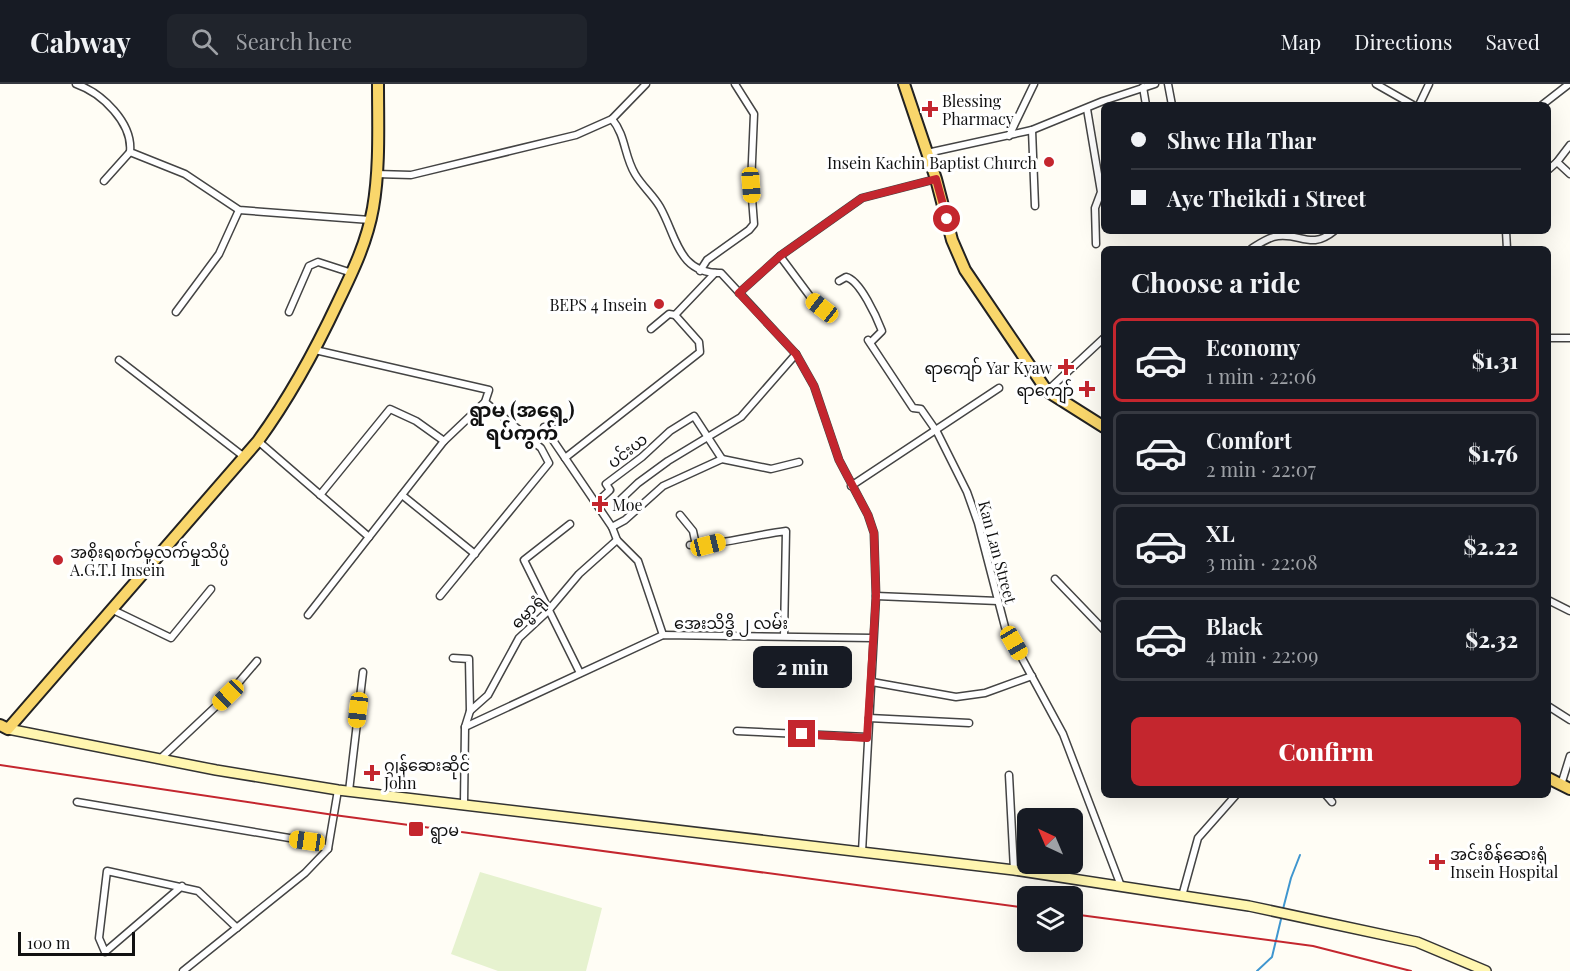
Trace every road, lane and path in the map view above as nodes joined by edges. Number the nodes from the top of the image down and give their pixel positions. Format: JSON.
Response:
{"nodes":[{"id":1,"x":76,"y":84,"type":"edge"},
{"id":2,"x":378,"y":84,"type":"edge"},
{"id":3,"x":646,"y":84,"type":"edge"},
{"id":4,"x":735,"y":84,"type":"edge"},
{"id":5,"x":904,"y":84,"type":"edge"},
{"id":6,"x":1034,"y":84,"type":"edge"},
{"id":7,"x":1155,"y":84,"type":"edge"},
{"id":8,"x":1168,"y":84,"type":"edge"},
{"id":9,"x":1376,"y":84,"type":"edge"},
{"id":10,"x":1429,"y":84,"type":"edge"},
{"id":11,"x":1569,"y":84,"type":"edge"},
{"id":12,"x":1143,"y":87,"type":"junction"},
{"id":13,"x":1106,"y":102,"type":"edge"},
{"id":14,"x":1146,"y":102,"type":"edge"},
{"id":15,"x":1171,"y":102,"type":"edge"},
{"id":16,"x":1408,"y":102,"type":"edge"},
{"id":17,"x":1420,"y":102,"type":"edge"},
{"id":18,"x":1546,"y":102,"type":"edge"},
{"id":19,"x":1101,"y":104,"type":"edge"},
{"id":20,"x":1088,"y":109,"type":"junction"},
{"id":21,"x":612,"y":119,"type":"junction"},
{"id":22,"x":1032,"y":130,"type":"junction"},
{"id":23,"x":1009,"y":136,"type":"junction"},
{"id":24,"x":1570,"y":145,"type":"edge"},
{"id":25,"x":130,"y":152,"type":"junction"},
{"id":26,"x":927,"y":153,"type":"junction"},
{"id":27,"x":1557,"y":162,"type":"junction"},
{"id":28,"x":1551,"y":167,"type":"edge"},
{"id":29,"x":376,"y":174,"type":"junction"},
{"id":30,"x":1570,"y":174,"type":"edge"},
{"id":31,"x":936,"y":179,"type":"junction"},
{"id":32,"x":104,"y":181,"type":"dead end"},
{"id":33,"x":1035,"y":206,"type":"dead end"},
{"id":34,"x":239,"y":210,"type":"junction"},
{"id":35,"x":370,"y":220,"type":"junction"},
{"id":36,"x":1331,"y":234,"type":"edge"},
{"id":37,"x":1096,"y":244,"type":"dead end"},
{"id":38,"x":1257,"y":246,"type":"edge"},
{"id":39,"x":780,"y":256,"type":"junction"},
{"id":40,"x":700,"y":270,"type":"junction"},
{"id":41,"x":352,"y":273,"type":"junction"},
{"id":42,"x":715,"y":273,"type":"junction"},
{"id":43,"x":839,"y":281,"type":"dead end"},
{"id":44,"x":739,"y":293,"type":"junction"},
{"id":45,"x":822,"y":308,"type":"dead end"},
{"id":46,"x":176,"y":312,"type":"dead end"},
{"id":47,"x":289,"y":312,"type":"dead end"},
{"id":48,"x":675,"y":315,"type":"junction"},
{"id":49,"x":651,"y":329,"type":"dead end"},
{"id":50,"x":1551,"y":338,"type":"edge"},
{"id":51,"x":1570,"y":338,"type":"edge"},
{"id":52,"x":1101,"y":341,"type":"edge"},
{"id":53,"x":315,"y":350,"type":"junction"},
{"id":54,"x":796,"y":354,"type":"junction"},
{"id":55,"x":119,"y":360,"type":"dead end"},
{"id":56,"x":999,"y":388,"type":"dead end"},
{"id":57,"x":1047,"y":391,"type":"junction"},
{"id":58,"x":485,"y":402,"type":"junction"},
{"id":59,"x":1101,"y":425,"type":"edge"},
{"id":60,"x":544,"y":427,"type":"dead end"},
{"id":61,"x":937,"y":432,"type":"junction"},
{"id":62,"x":707,"y":437,"type":"junction"},
{"id":63,"x":258,"y":441,"type":"junction"},
{"id":64,"x":444,"y":441,"type":"junction"},
{"id":65,"x":243,"y":456,"type":"junction"},
{"id":66,"x":565,"y":458,"type":"junction"},
{"id":67,"x":722,"y":459,"type":"junction"},
{"id":68,"x":799,"y":462,"type":"dead end"},
{"id":69,"x":851,"y":486,"type":"junction"},
{"id":70,"x":320,"y":495,"type":"junction"},
{"id":71,"x":402,"y":495,"type":"junction"},
{"id":72,"x":596,"y":503,"type":"junction"},
{"id":73,"x":616,"y":504,"type":"dead end"},
{"id":74,"x":680,"y":515,"type":"dead end"},
{"id":75,"x":570,"y":524,"type":"dead end"},
{"id":76,"x":612,"y":527,"type":"junction"},
{"id":77,"x":369,"y":537,"type":"junction"},
{"id":78,"x":617,"y":540,"type":"junction"},
{"id":79,"x":475,"y":554,"type":"junction"},
{"id":80,"x":1055,"y":579,"type":"dead end"},
{"id":81,"x":211,"y":589,"type":"dead end"},
{"id":82,"x":440,"y":596,"type":"dead end"},
{"id":83,"x":876,"y":596,"type":"junction"},
{"id":84,"x":998,"y":601,"type":"junction"},
{"id":85,"x":1551,"y":602,"type":"edge"},
{"id":86,"x":550,"y":608,"type":"junction"},
{"id":87,"x":111,"y":609,"type":"junction"},
{"id":88,"x":1570,"y":611,"type":"edge"},
{"id":89,"x":308,"y":615,"type":"dead end"},
{"id":90,"x":1101,"y":627,"type":"edge"},
{"id":91,"x":663,"y":635,"type":"junction"},
{"id":92,"x":784,"y":635,"type":"junction"},
{"id":93,"x":873,"y":638,"type":"junction"},
{"id":94,"x":453,"y":658,"type":"dead end"},
{"id":95,"x":257,"y":661,"type":"dead end"},
{"id":96,"x":363,"y":672,"type":"dead end"},
{"id":97,"x":580,"y":673,"type":"junction"},
{"id":98,"x":1032,"y":676,"type":"junction"},
{"id":99,"x":872,"y":682,"type":"junction"},
{"id":100,"x":1551,"y":708,"type":"edge"},
{"id":101,"x":470,"y":711,"type":"junction"},
{"id":102,"x":869,"y":718,"type":"junction"},
{"id":103,"x":1570,"y":720,"type":"edge"},
{"id":104,"x":969,"y":723,"type":"dead end"},
{"id":105,"x":4,"y":727,"type":"edge"},
{"id":106,"x":465,"y":727,"type":"junction"},
{"id":107,"x":737,"y":731,"type":"dead end"},
{"id":108,"x":867,"y":738,"type":"junction"},
{"id":109,"x":1570,"y":756,"type":"edge"},
{"id":110,"x":160,"y":759,"type":"junction"},
{"id":111,"x":1009,"y":775,"type":"dead end"},
{"id":112,"x":1551,"y":780,"type":"edge"},
{"id":113,"x":1565,"y":787,"type":"edge"},
{"id":114,"x":338,"y":790,"type":"junction"},
{"id":115,"x":349,"y":791,"type":"junction"},
{"id":116,"x":1233,"y":798,"type":"edge"},
{"id":117,"x":1329,"y":798,"type":"edge"},
{"id":118,"x":77,"y":802,"type":"dead end"},
{"id":119,"x":1332,"y":802,"type":"dead end"},
{"id":120,"x":464,"y":804,"type":"junction"},
{"id":121,"x":328,"y":849,"type":"junction"},
{"id":122,"x":862,"y":852,"type":"junction"},
{"id":123,"x":1014,"y":870,"type":"junction"},
{"id":124,"x":183,"y":886,"type":"junction"},
{"id":125,"x":1121,"y":886,"type":"junction"},
{"id":126,"x":1182,"y":896,"type":"junction"},
{"id":127,"x":237,"y":928,"type":"junction"},
{"id":128,"x":183,"y":971,"type":"edge"},
{"id":129,"x":1486,"y":971,"type":"edge"}],
"edges":[{"from":1,"to":25,"type":"street"},
{"from":2,"to":29,"type":"main road"},
{"from":3,"to":21,"type":"street"},
{"from":4,"to":40,"type":"street"},
{"from":5,"to":26,"type":"main road"},
{"from":6,"to":23,"type":"street"},
{"from":7,"to":12,"type":"street"},
{"from":8,"to":15,"type":"street"},
{"from":9,"to":16,"type":"street"},
{"from":10,"to":17,"type":"street"},
{"from":11,"to":18,"type":"street"},
{"from":12,"to":13,"type":"street"},
{"from":12,"to":14,"type":"street"},
{"from":19,"to":20,"type":"street"},
{"from":20,"to":22,"type":"street"},
{"from":20,"to":37,"type":"street"},
{"from":21,"to":29,"type":"street"},
{"from":21,"to":40,"type":"street"},
{"from":22,"to":23,"type":"street"},
{"from":22,"to":33,"type":"street"},
{"from":23,"to":26,"type":"street"},
{"from":24,"to":27,"type":"street"},
{"from":25,"to":32,"type":"street"},
{"from":25,"to":34,"type":"street"},
{"from":26,"to":31,"type":"main road"},
{"from":27,"to":28,"type":"street"},
{"from":27,"to":30,"type":"street"},
{"from":29,"to":35,"type":"main road"},
{"from":31,"to":39,"type":"street"},
{"from":31,"to":57,"type":"main road"},
{"from":34,"to":35,"type":"street"},
{"from":34,"to":46,"type":"street"},
{"from":35,"to":41,"type":"main road"},
{"from":36,"to":38,"type":"street"},
{"from":39,"to":44,"type":"street"},
{"from":39,"to":45,"type":"street"},
{"from":40,"to":42,"type":"street"},
{"from":41,"to":47,"type":"street"},
{"from":41,"to":53,"type":"main road"},
{"from":42,"to":44,"type":"street"},
{"from":42,"to":48,"type":"street"},
{"from":43,"to":61,"type":"street","name":"Kan Lan Street"},
{"from":44,"to":54,"type":"street"},
{"from":48,"to":49,"type":"street"},
{"from":48,"to":66,"type":"street"},
{"from":50,"to":51,"type":"street"},
{"from":52,"to":57,"type":"street"},
{"from":53,"to":58,"type":"street"},
{"from":53,"to":63,"type":"main road"},
{"from":54,"to":62,"type":"street"},
{"from":54,"to":69,"type":"street"},
{"from":55,"to":65,"type":"street"},
{"from":56,"to":61,"type":"street"},
{"from":57,"to":59,"type":"main road"},
{"from":58,"to":64,"type":"street"},
{"from":58,"to":79,"type":"street"},
{"from":60,"to":66,"type":"street"},
{"from":61,"to":69,"type":"street"},
{"from":61,"to":84,"type":"street","name":"Kan Lan Street"},
{"from":62,"to":67,"type":"street"},
{"from":62,"to":72,"type":"street","name":"ပင်းယ"},
{"from":62,"to":73,"type":"street"},
{"from":63,"to":65,"type":"main road"},
{"from":63,"to":70,"type":"street"},
{"from":64,"to":70,"type":"street"},
{"from":64,"to":71,"type":"street"},
{"from":65,"to":87,"type":"main road"},
{"from":66,"to":72,"type":"street"},
{"from":67,"to":68,"type":"street"},
{"from":67,"to":76,"type":"street"},
{"from":69,"to":83,"type":"street"},
{"from":70,"to":77,"type":"street"},
{"from":71,"to":77,"type":"street"},
{"from":71,"to":79,"type":"street"},
{"from":72,"to":76,"type":"street"},
{"from":74,"to":92,"type":"street"},
{"from":75,"to":86,"type":"street"},
{"from":76,"to":78,"type":"street"},
{"from":77,"to":89,"type":"street"},
{"from":78,"to":86,"type":"street","name":"ဓမ္မာရုံ"},
{"from":78,"to":91,"type":"street"},
{"from":79,"to":82,"type":"street"},
{"from":80,"to":90,"type":"street"},
{"from":81,"to":87,"type":"street"},
{"from":83,"to":84,"type":"street"},
{"from":83,"to":93,"type":"street"},
{"from":84,"to":98,"type":"street","name":"Kan Lan Street"},
{"from":85,"to":88,"type":"street"},
{"from":86,"to":97,"type":"street"},
{"from":86,"to":101,"type":"street","name":"ဓမ္မာရုံ"},
{"from":87,"to":105,"type":"main road"},
{"from":91,"to":92,"type":"street","name":"အေးသိဒ္ဓိ ၂ လမ်း"},
{"from":91,"to":97,"type":"street","name":"အေးသိဒ္ဓိ ၂ လမ်း"},
{"from":92,"to":93,"type":"street","name":"အေးသိဒ္ဓိ ၂ လမ်း"},
{"from":93,"to":99,"type":"street"},
{"from":94,"to":101,"type":"street"},
{"from":95,"to":110,"type":"street"},
{"from":96,"to":115,"type":"street"},
{"from":97,"to":106,"type":"street","name":"အေးသိဒ္ဓိ ၂ လမ်း"},
{"from":98,"to":99,"type":"street"},
{"from":98,"to":125,"type":"street","name":"Kan Lan Street"},
{"from":99,"to":102,"type":"street"},
{"from":100,"to":103,"type":"street"},
{"from":101,"to":106,"type":"street"},
{"from":102,"to":104,"type":"street"},
{"from":102,"to":108,"type":"street"},
{"from":105,"to":110,"type":"main road"},
{"from":106,"to":120,"type":"street"},
{"from":107,"to":108,"type":"street"},
{"from":108,"to":122,"type":"street"},
{"from":109,"to":113,"type":"street"},
{"from":110,"to":114,"type":"main road"},
{"from":111,"to":123,"type":"street"},
{"from":112,"to":113,"type":"main road"},
{"from":114,"to":115,"type":"main road"},
{"from":114,"to":121,"type":"street"},
{"from":115,"to":120,"type":"main road"},
{"from":116,"to":126,"type":"street"},
{"from":117,"to":119,"type":"street"},
{"from":118,"to":121,"type":"street"},
{"from":120,"to":122,"type":"main road"},
{"from":121,"to":127,"type":"street"},
{"from":122,"to":123,"type":"main road"},
{"from":123,"to":125,"type":"main road"},
{"from":124,"to":124,"type":"street"},
{"from":124,"to":127,"type":"street"},
{"from":125,"to":126,"type":"main road"},
{"from":126,"to":129,"type":"main road"},
{"from":127,"to":128,"type":"street"}]}
